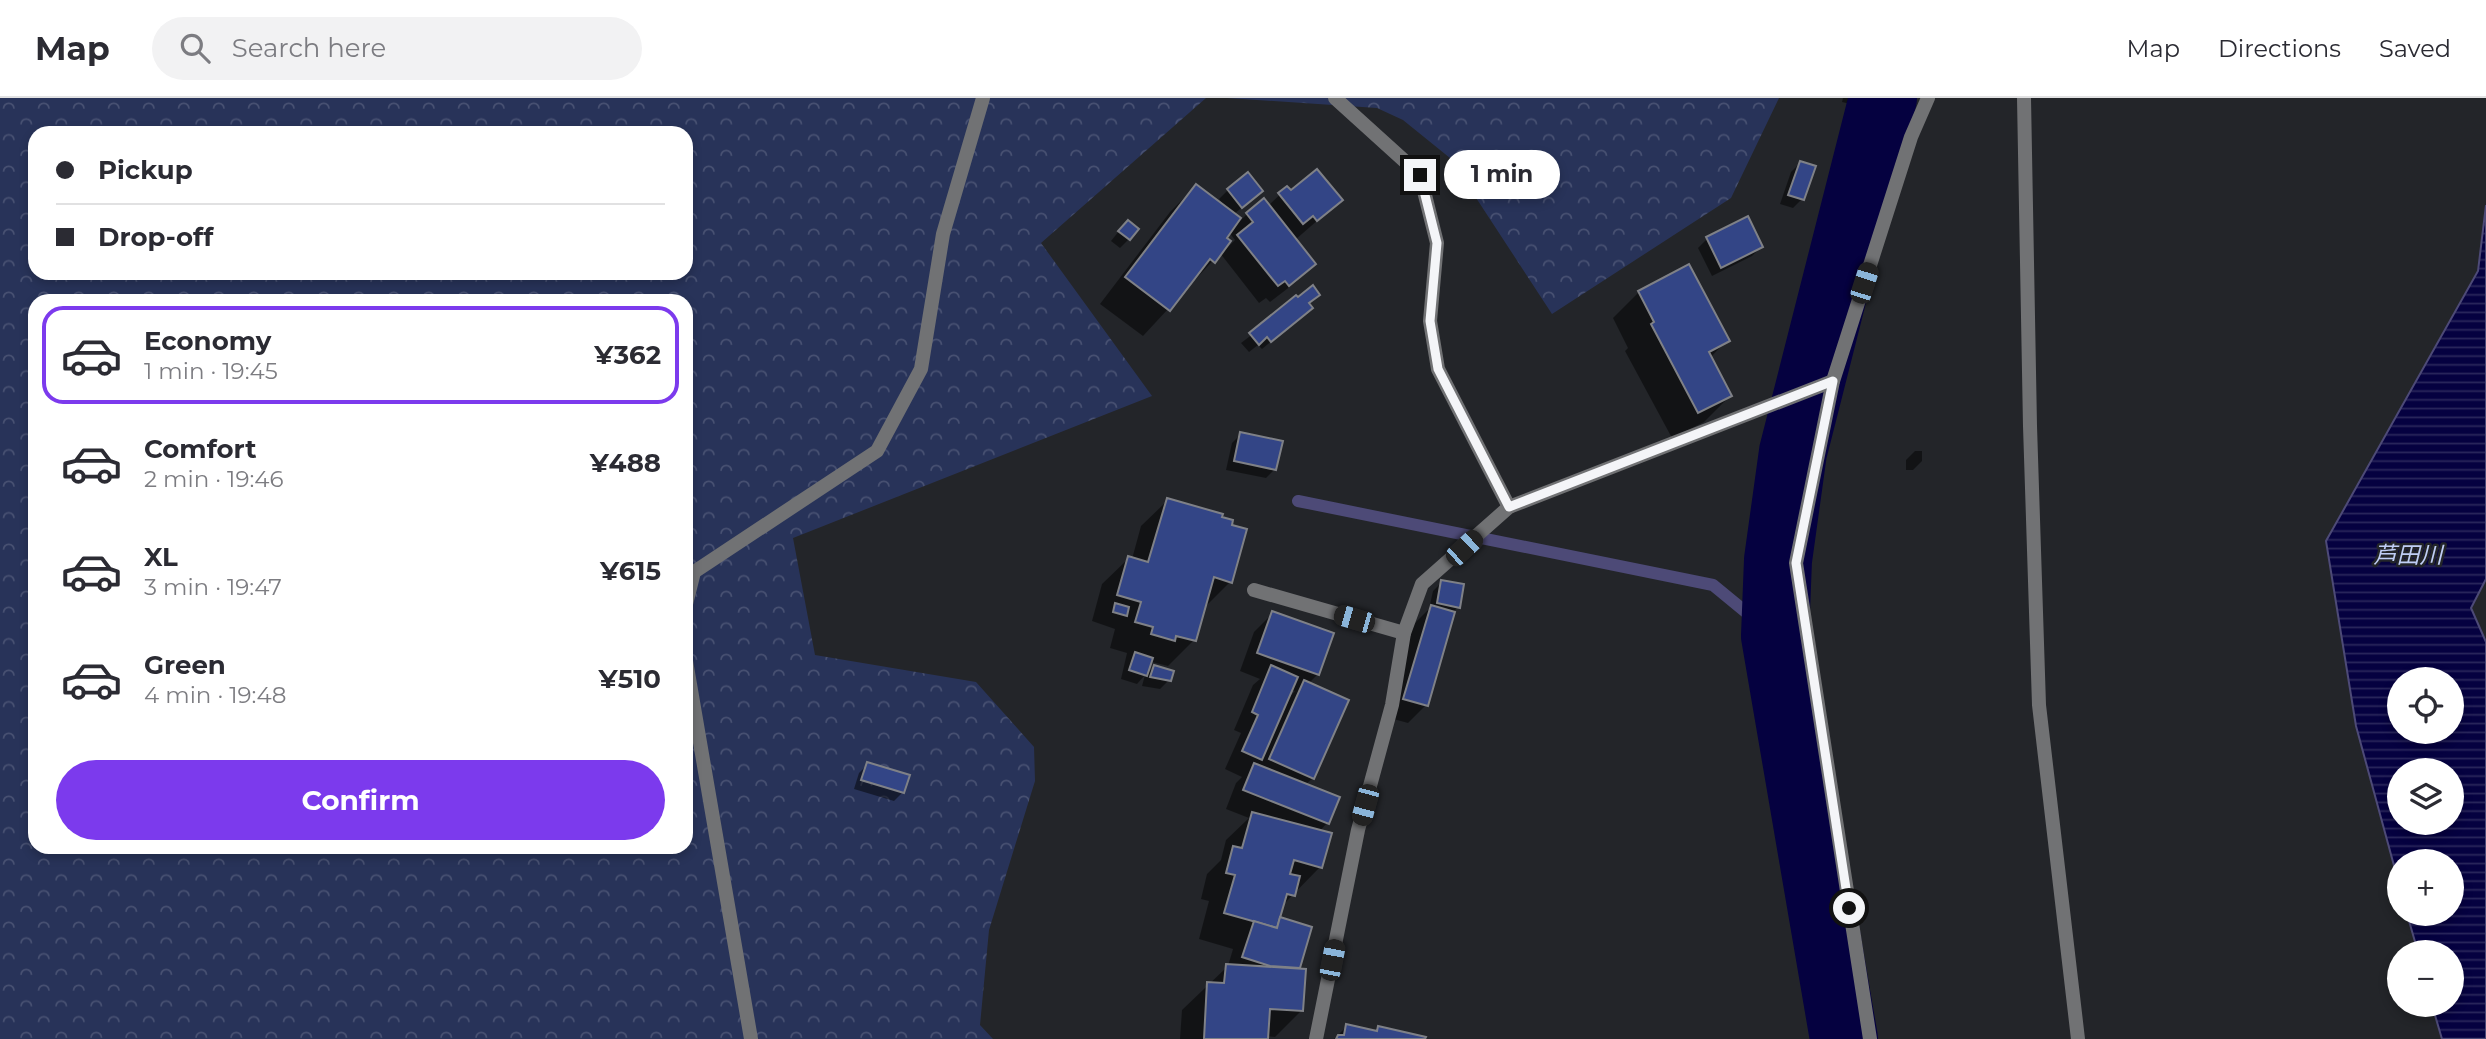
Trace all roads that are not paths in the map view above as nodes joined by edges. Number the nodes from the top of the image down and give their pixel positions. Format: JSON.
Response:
{"nodes":[{"id":1,"x":983,"y":98,"type":"edge"},
{"id":2,"x":1335,"y":98,"type":"edge"},
{"id":3,"x":1928,"y":98,"type":"edge"},
{"id":4,"x":2024,"y":98,"type":"edge"},
{"id":5,"x":1833,"y":381,"type":"junction"},
{"id":6,"x":1509,"y":507,"type":"junction"},
{"id":7,"x":693,"y":576,"type":"edge"},
{"id":8,"x":1254,"y":590,"type":"dead end"},
{"id":9,"x":1404,"y":634,"type":"junction"},
{"id":10,"x":693,"y":702,"type":"edge"},
{"id":11,"x":751,"y":1039,"type":"edge"},
{"id":12,"x":1316,"y":1039,"type":"edge"},
{"id":13,"x":1870,"y":1039,"type":"edge"},
{"id":14,"x":2078,"y":1039,"type":"edge"}],
"edges":[{"from":1,"to":7,"type":"street"},
{"from":2,"to":6,"type":"street"},
{"from":3,"to":5,"type":"street"},
{"from":4,"to":14,"type":"street"},
{"from":5,"to":6,"type":"street"},
{"from":5,"to":13,"type":"street"},
{"from":6,"to":9,"type":"street"},
{"from":8,"to":9,"type":"street"},
{"from":9,"to":12,"type":"street"},
{"from":10,"to":11,"type":"street"}]}
